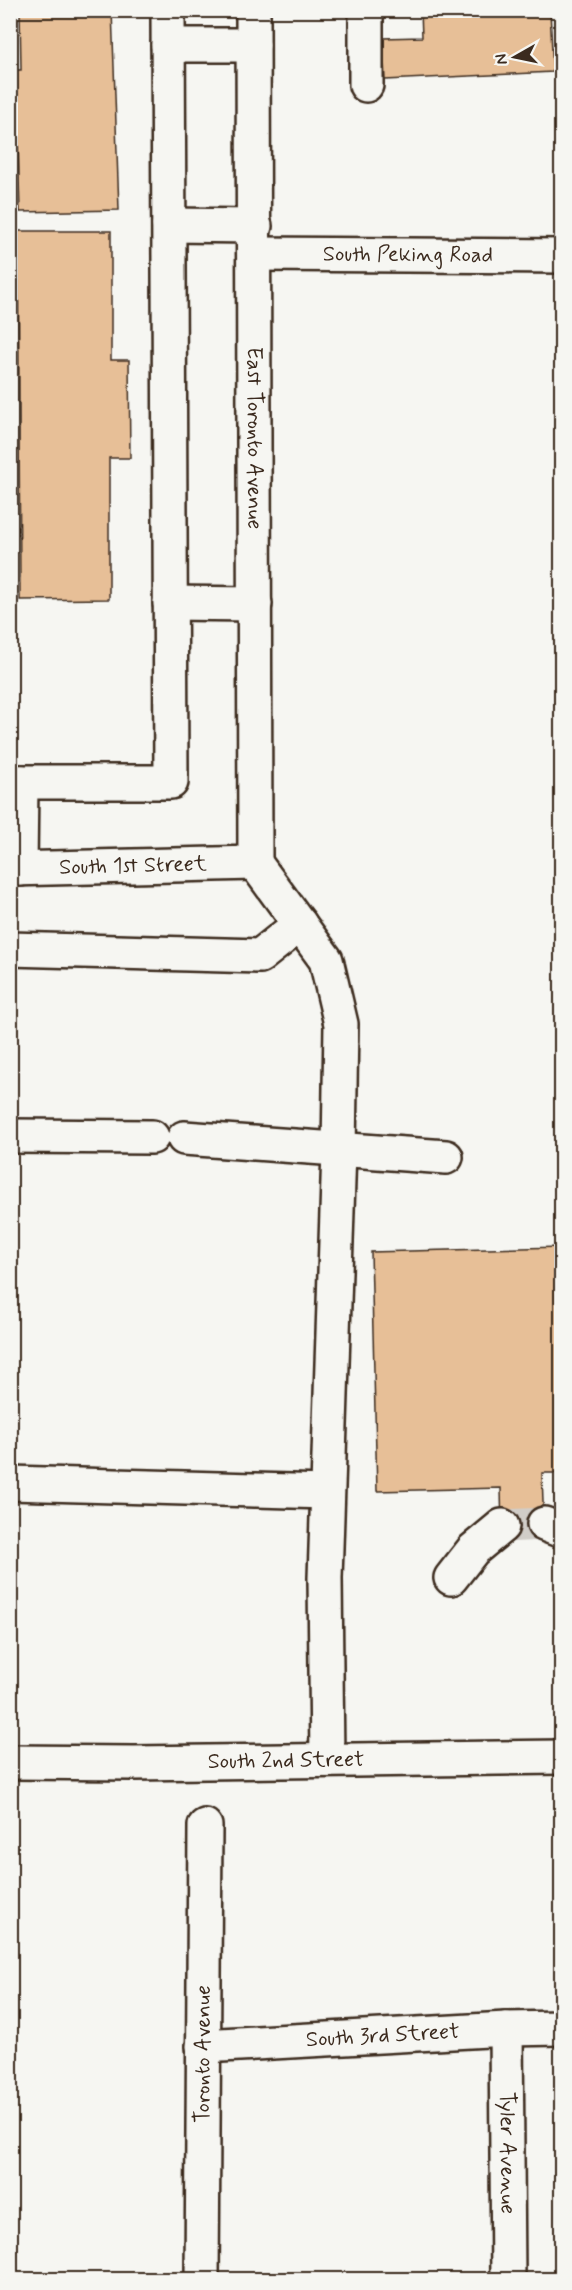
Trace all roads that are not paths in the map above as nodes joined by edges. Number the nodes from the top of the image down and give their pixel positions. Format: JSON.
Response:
{"nodes":[{"id":1,"x":168,"y":10,"type":"edge"},
{"id":2,"x":253,"y":10,"type":"edge"},
{"id":3,"x":366,"y":10,"type":"edge"},
{"id":4,"x":168,"y":45,"type":"junction"},
{"id":5,"x":253,"y":45,"type":"junction"},
{"id":6,"x":366,"y":85,"type":"dead end"},
{"id":7,"x":169,"y":225,"type":"junction"},
{"id":8,"x":255,"y":240,"type":"junction"},
{"id":9,"x":561,"y":256,"type":"edge"},
{"id":10,"x":170,"y":603,"type":"junction"},
{"id":11,"x":255,"y":604,"type":"junction"},
{"id":12,"x":16,"y":782,"type":"edge"},
{"id":13,"x":255,"y":863,"type":"junction"},
{"id":14,"x":15,"y":869,"type":"edge"},
{"id":15,"x":300,"y":924,"type":"junction"},
{"id":16,"x":10,"y":949,"type":"edge"},
{"id":17,"x":10,"y":1136,"type":"edge"},
{"id":18,"x":152,"y":1137,"type":"dead end"},
{"id":19,"x":184,"y":1138,"type":"dead end"},
{"id":20,"x":339,"y":1150,"type":"junction"},
{"id":21,"x":446,"y":1157,"type":"dead end"},
{"id":22,"x":10,"y":1483,"type":"edge"},
{"id":23,"x":327,"y":1492,"type":"junction"},
{"id":24,"x":502,"y":1526,"type":"tunnel mouth"},
{"id":25,"x":451,"y":1578,"type":"dead end"},
{"id":26,"x":561,"y":1757,"type":"edge"},
{"id":27,"x":327,"y":1760,"type":"junction"},
{"id":28,"x":10,"y":1762,"type":"edge"},
{"id":29,"x":205,"y":1826,"type":"dead end"},
{"id":30,"x":561,"y":2028,"type":"edge"},
{"id":31,"x":506,"y":2029,"type":"junction"},
{"id":32,"x":203,"y":2046,"type":"junction"},
{"id":33,"x":202,"y":2280,"type":"edge"},
{"id":34,"x":508,"y":2280,"type":"edge"}],
"edges":[{"from":1,"to":4,"type":"street"},
{"from":2,"to":5,"type":"street","name":"East Toronto Avenue"},
{"from":3,"to":6,"type":"street"},
{"from":4,"to":5,"type":"street"},
{"from":4,"to":7,"type":"street"},
{"from":5,"to":8,"type":"street","name":"East Toronto Avenue"},
{"from":7,"to":8,"type":"street","name":"South Peking Road"},
{"from":7,"to":10,"type":"street"},
{"from":8,"to":9,"type":"street","name":"South Peking Road"},
{"from":8,"to":11,"type":"street","name":"East Toronto Avenue"},
{"from":10,"to":11,"type":"street"},
{"from":10,"to":12,"type":"street"},
{"from":11,"to":13,"type":"street","name":"East Toronto Avenue"},
{"from":12,"to":14,"type":"street"},
{"from":13,"to":14,"type":"street","name":"South 1st Street"},
{"from":13,"to":15,"type":"street"},
{"from":15,"to":16,"type":"street"},
{"from":15,"to":20,"type":"street"},
{"from":17,"to":18,"type":"street"},
{"from":19,"to":20,"type":"street"},
{"from":20,"to":21,"type":"street"},
{"from":20,"to":23,"type":"street"},
{"from":22,"to":23,"type":"street"},
{"from":23,"to":27,"type":"street"},
{"from":24,"to":25,"type":"street"},
{"from":26,"to":27,"type":"street","name":"South 2nd Street"},
{"from":27,"to":28,"type":"street","name":"South 2nd Street"},
{"from":29,"to":32,"type":"street","name":"Toronto Avenue"},
{"from":30,"to":31,"type":"street","name":"South 3rd Street"},
{"from":31,"to":32,"type":"street","name":"South 3rd Street"},
{"from":31,"to":34,"type":"street","name":"Tyler Avenue"},
{"from":32,"to":33,"type":"street","name":"Toronto Avenue"}]}
